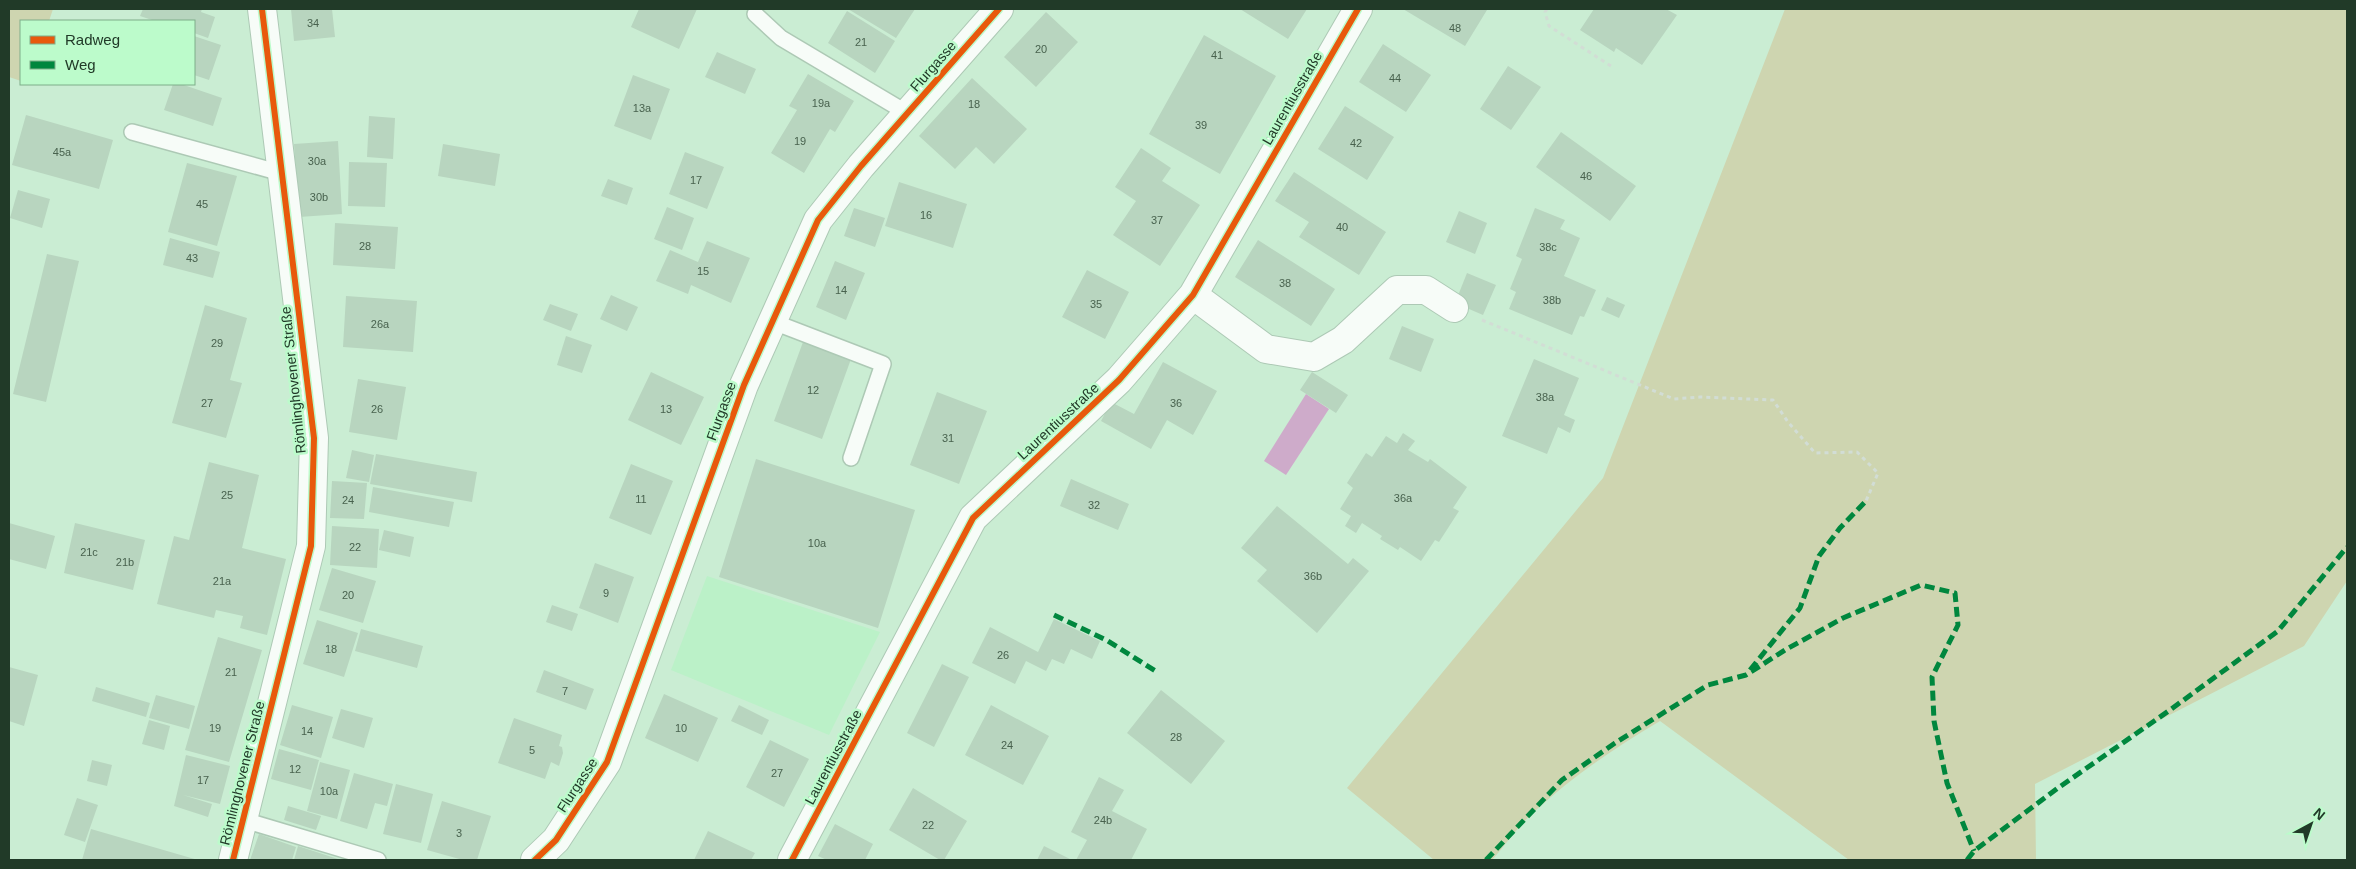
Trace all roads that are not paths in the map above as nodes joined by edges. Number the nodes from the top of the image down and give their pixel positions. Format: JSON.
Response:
{"nodes":[{"id":1,"x":262,"y":9,"type":"edge"},
{"id":2,"x":999,"y":9,"type":"edge"},
{"id":3,"x":1358,"y":9,"type":"edge"},
{"id":4,"x":754,"y":14,"type":"dead end"},
{"id":5,"x":908,"y":113,"type":"junction"},
{"id":6,"x":132,"y":132,"type":"dead end"},
{"id":7,"x":281,"y":173,"type":"junction"},
{"id":8,"x":1193,"y":296,"type":"junction"},
{"id":9,"x":1454,"y":308,"type":"road end"},
{"id":10,"x":771,"y":321,"type":"junction"},
{"id":11,"x":851,"y":458,"type":"dead end"},
{"id":12,"x":244,"y":820,"type":"junction"},
{"id":13,"x":232,"y":860,"type":"edge"},
{"id":14,"x":378,"y":860,"type":"edge"},
{"id":15,"x":534,"y":860,"type":"edge"},
{"id":16,"x":792,"y":860,"type":"edge"}],
"edges":[{"from":1,"to":7,"type":"street","name":"Römlinghovener Straße"},
{"from":2,"to":5,"type":"street","name":"Flurgasse"},
{"from":3,"to":8,"type":"street","name":"Laurentiusstraße"},
{"from":4,"to":5,"type":"lane"},
{"from":5,"to":10,"type":"street","name":"Flurgasse"},
{"from":6,"to":7,"type":"lane"},
{"from":7,"to":12,"type":"street","name":"Römlinghovener Straße"},
{"from":8,"to":9,"type":"street"},
{"from":8,"to":16,"type":"street","name":"Laurentiusstraße"},
{"from":10,"to":11,"type":"lane"},
{"from":10,"to":15,"type":"street","name":"Flurgasse"},
{"from":12,"to":13,"type":"street","name":"Römlinghovener Straße"},
{"from":12,"to":14,"type":"lane"}]}
